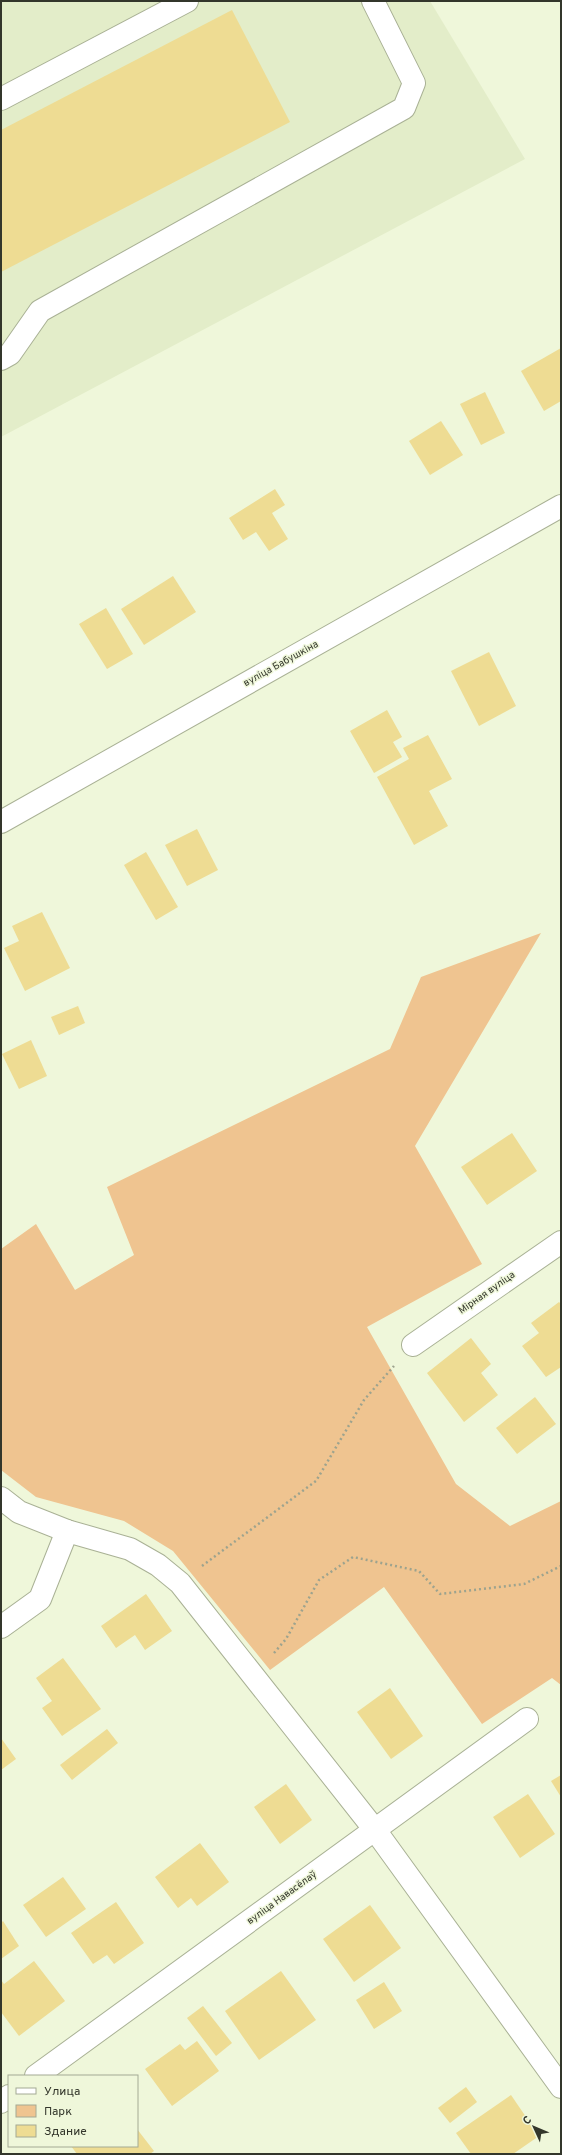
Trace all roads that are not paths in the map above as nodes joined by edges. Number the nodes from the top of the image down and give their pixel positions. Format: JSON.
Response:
{"nodes":[{"id":1,"x":187,"y":1,"type":"edge"},
{"id":2,"x":373,"y":1,"type":"edge"},
{"id":3,"x":1,"y":99,"type":"edge"},
{"id":4,"x":1,"y":359,"type":"edge"},
{"id":5,"x":561,"y":506,"type":"edge"},
{"id":6,"x":1,"y":822,"type":"edge"},
{"id":7,"x":561,"y":1242,"type":"edge"},
{"id":8,"x":413,"y":1345,"type":"road end"},
{"id":9,"x":1,"y":1498,"type":"edge"},
{"id":10,"x":67,"y":1531,"type":"junction"},
{"id":11,"x":1,"y":1627,"type":"edge"},
{"id":12,"x":527,"y":1719,"type":"dead end"},
{"id":13,"x":375,"y":1830,"type":"junction"},
{"id":14,"x":37,"y":2075,"type":"edge"},
{"id":15,"x":561,"y":2087,"type":"edge"}],
"edges":[{"from":1,"to":3,"type":"street"},
{"from":2,"to":4,"type":"street"},
{"from":5,"to":6,"type":"street","name":"вуліца Бабушкіна"},
{"from":7,"to":8,"type":"street","name":"Мірная вуліца"},
{"from":9,"to":10,"type":"street"},
{"from":10,"to":11,"type":"street"},
{"from":10,"to":13,"type":"street"},
{"from":12,"to":13,"type":"street","name":"вуліца Навасёлаў"},
{"from":13,"to":14,"type":"street","name":"вуліца Навасёлаў"},
{"from":13,"to":15,"type":"street"}]}
